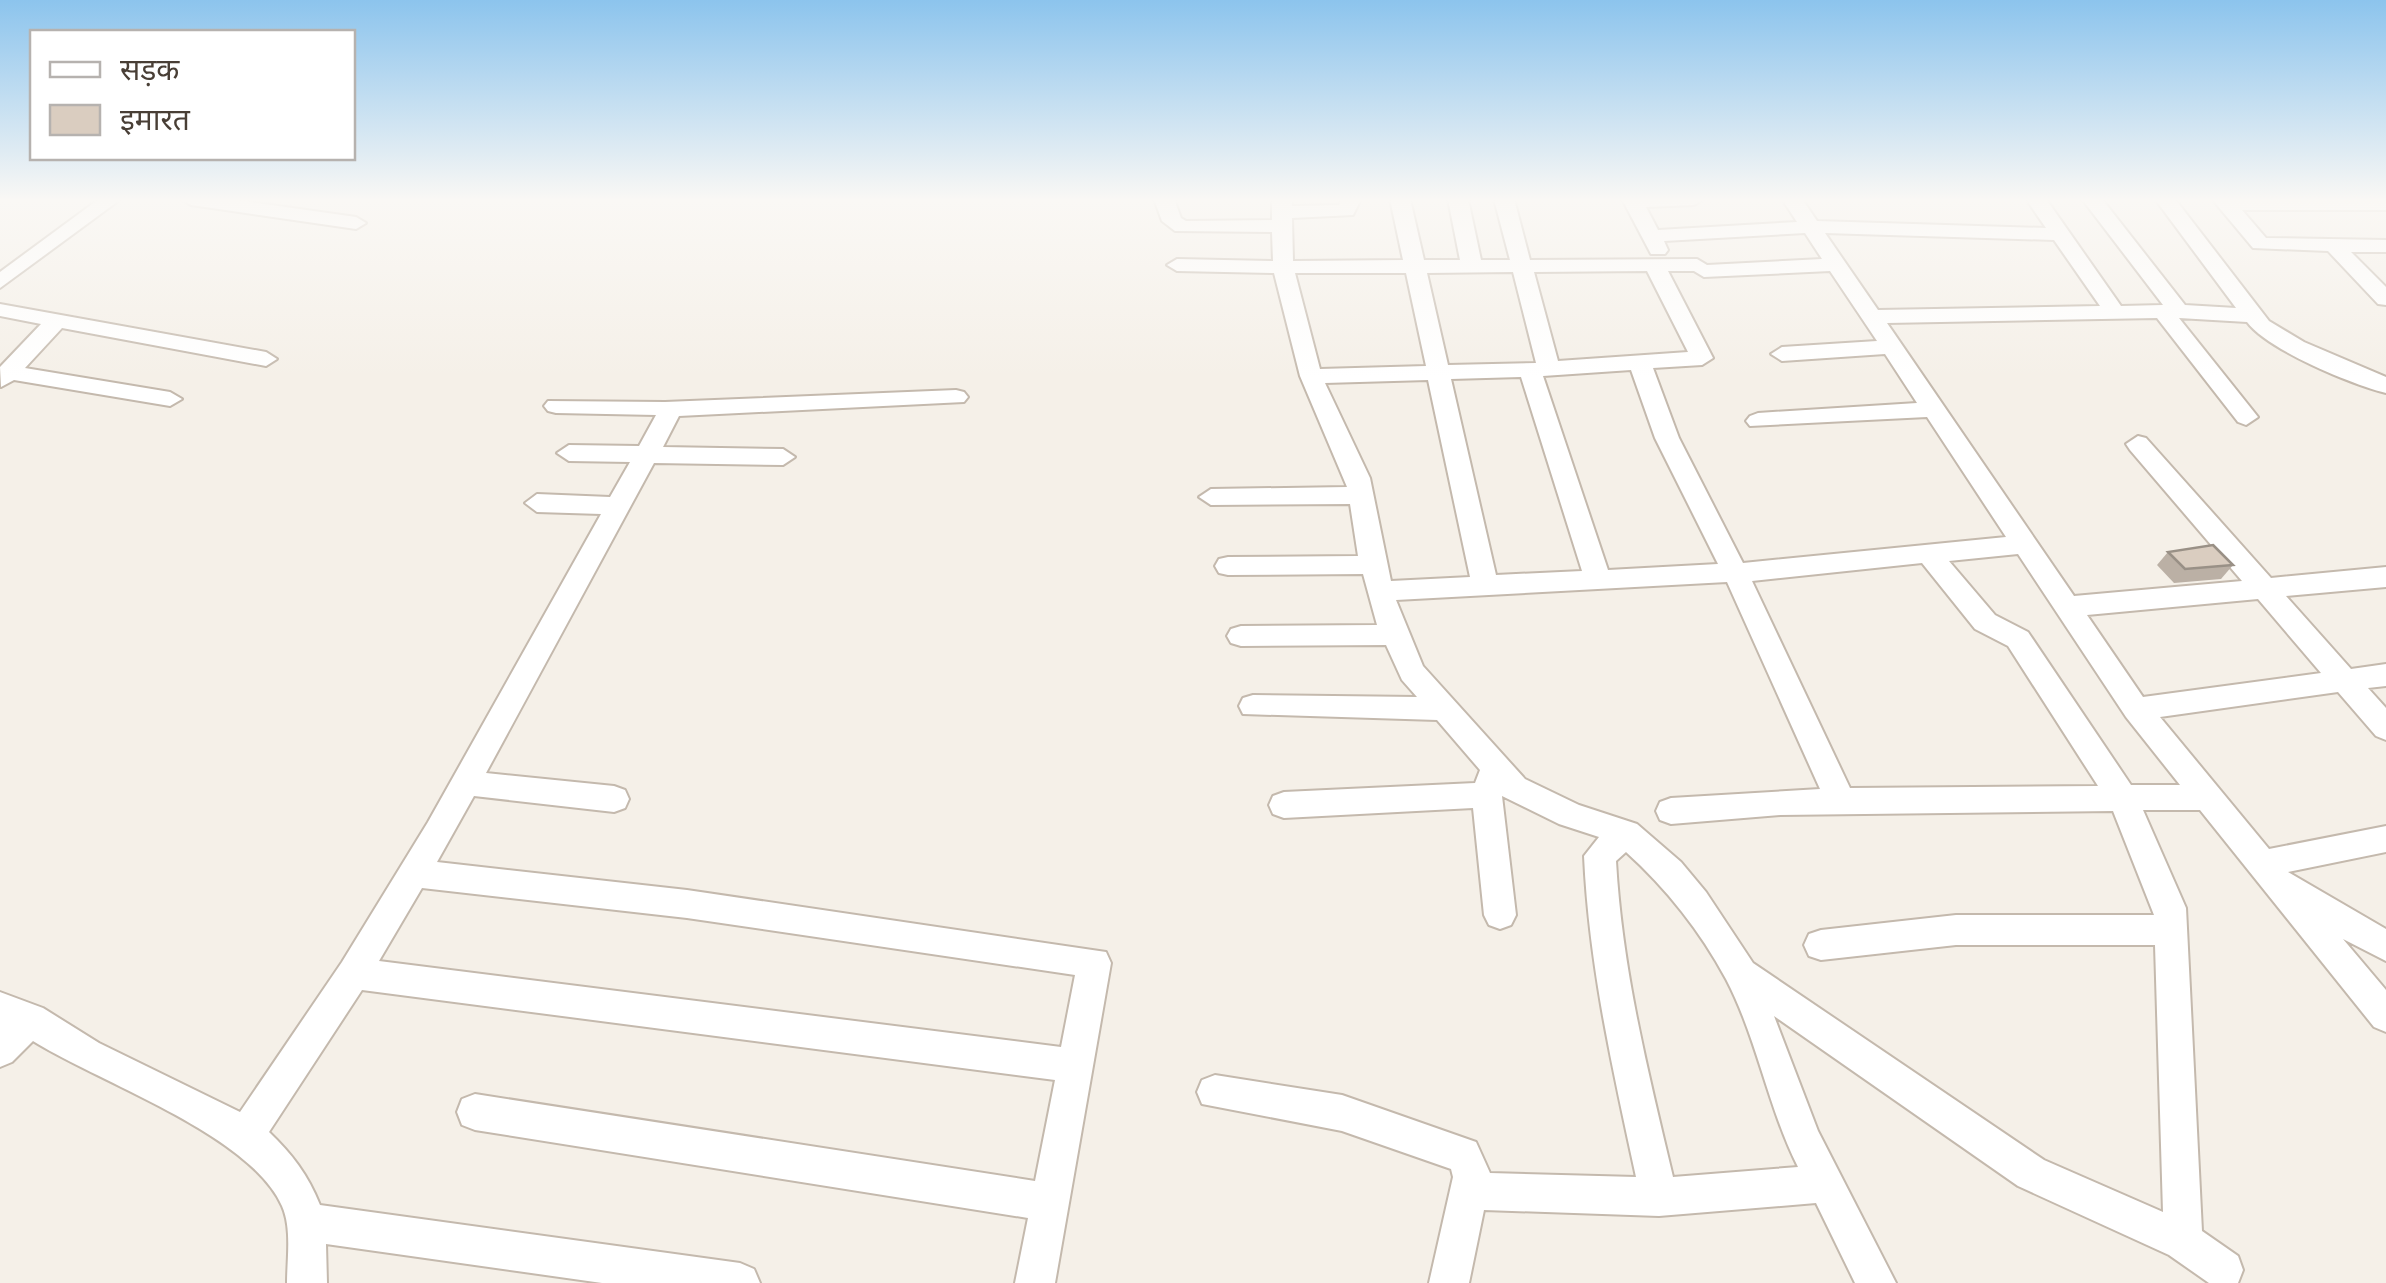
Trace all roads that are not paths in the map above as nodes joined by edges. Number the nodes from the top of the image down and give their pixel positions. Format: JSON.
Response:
{"nodes":[{"id":1,"x":31,"y":259,"type":"edge"},
{"id":2,"x":1283,"y":259,"type":"edge"},
{"id":3,"x":1411,"y":259,"type":"edge"},
{"id":4,"x":1471,"y":259,"type":"edge"},
{"id":5,"x":1519,"y":259,"type":"edge"},
{"id":6,"x":1658,"y":259,"type":"edge"},
{"id":7,"x":1832,"y":259,"type":"edge"},
{"id":8,"x":2077,"y":259,"type":"edge"},
{"id":9,"x":2134,"y":259,"type":"edge"},
{"id":10,"x":2210,"y":259,"type":"edge"},
{"id":11,"x":2347,"y":259,"type":"edge"},
{"id":12,"x":1177,"y":265,"type":"dead end"},
{"id":13,"x":1660,"y":265,"type":"junction"},
{"id":14,"x":1836,"y":265,"type":"junction"},
{"id":15,"x":1412,"y":266,"type":"junction"},
{"id":16,"x":1472,"y":266,"type":"junction"},
{"id":17,"x":1521,"y":266,"type":"junction"},
{"id":18,"x":1283,"y":267,"type":"junction"},
{"id":19,"x":0,"y":282,"type":"edge"},
{"id":20,"x":2386,"y":299,"type":"edge"},
{"id":21,"x":0,"y":310,"type":"edge"},
{"id":22,"x":2171,"y":312,"type":"junction"},
{"id":23,"x":2115,"y":313,"type":"junction"},
{"id":24,"x":2252,"y":316,"type":"junction"},
{"id":25,"x":1872,"y":317,"type":"junction"},
{"id":26,"x":56,"y":320,"type":"junction"},
{"id":27,"x":1893,"y":346,"type":"junction"},
{"id":28,"x":1782,"y":354,"type":"dead end"},
{"id":29,"x":266,"y":359,"type":"dead end"},
{"id":30,"x":1639,"y":362,"type":"junction"},
{"id":31,"x":1540,"y":369,"type":"junction"},
{"id":32,"x":1437,"y":374,"type":"junction"},
{"id":33,"x":1311,"y":376,"type":"junction"},
{"id":34,"x":4,"y":377,"type":"edge"},
{"id":35,"x":2386,"y":386,"type":"edge"},
{"id":36,"x":956,"y":398,"type":"dead end"},
{"id":37,"x":170,"y":399,"type":"dead end"},
{"id":38,"x":556,"y":406,"type":"dead end"},
{"id":39,"x":1934,"y":408,"type":"junction"},
{"id":40,"x":665,"y":409,"type":"junction"},
{"id":41,"x":2246,"y":417,"type":"dead end"},
{"id":42,"x":1758,"y":422,"type":"dead end"},
{"id":43,"x":2138,"y":444,"type":"dead end"},
{"id":44,"x":570,"y":453,"type":"dead end"},
{"id":45,"x":644,"y":454,"type":"junction"},
{"id":46,"x":783,"y":457,"type":"dead end"},
{"id":47,"x":1360,"y":495,"type":"junction"},
{"id":48,"x":1212,"y":497,"type":"dead end"},
{"id":49,"x":538,"y":503,"type":"dead end"},
{"id":50,"x":618,"y":506,"type":"junction"},
{"id":51,"x":2025,"y":544,"type":"junction"},
{"id":52,"x":1928,"y":553,"type":"junction"},
{"id":53,"x":1228,"y":566,"type":"dead end"},
{"id":54,"x":1735,"y":572,"type":"junction"},
{"id":55,"x":2386,"y":577,"type":"edge"},
{"id":56,"x":1377,"y":578,"type":"junction"},
{"id":57,"x":1598,"y":580,"type":"junction"},
{"id":58,"x":1484,"y":585,"type":"junction"},
{"id":59,"x":2262,"y":588,"type":"junction"},
{"id":60,"x":2067,"y":608,"type":"junction"},
{"id":61,"x":1394,"y":635,"type":"junction"},
{"id":62,"x":1241,"y":636,"type":"dead end"},
{"id":63,"x":2386,"y":674,"type":"edge"},
{"id":64,"x":2341,"y":681,"type":"junction"},
{"id":65,"x":1254,"y":706,"type":"dead end"},
{"id":66,"x":2136,"y":709,"type":"junction"},
{"id":67,"x":1444,"y":710,"type":"junction"},
{"id":68,"x":2386,"y":728,"type":"edge"},
{"id":69,"x":1490,"y":780,"type":"junction"},
{"id":70,"x":466,"y":783,"type":"junction"},
{"id":71,"x":2208,"y":797,"type":"junction"},
{"id":72,"x":2124,"y":798,"type":"junction"},
{"id":73,"x":614,"y":799,"type":"dead end"},
{"id":74,"x":1841,"y":801,"type":"junction"},
{"id":75,"x":1284,"y":806,"type":"dead end"},
{"id":76,"x":1671,"y":811,"type":"dead end"},
{"id":77,"x":1626,"y":832,"type":"junction"},
{"id":78,"x":2386,"y":839,"type":"edge"},
{"id":79,"x":414,"y":873,"type":"junction"},
{"id":80,"x":2270,"y":874,"type":"junction"},
{"id":81,"x":1500,"y":916,"type":"dead end"},
{"id":82,"x":2171,"y":930,"type":"junction"},
{"id":83,"x":1821,"y":945,"type":"dead end"},
{"id":84,"x":2386,"y":946,"type":"edge"},
{"id":85,"x":354,"y":973,"type":"junction"},
{"id":86,"x":1741,"y":974,"type":"junction"},
{"id":87,"x":16,"y":1013,"type":"edge"},
{"id":88,"x":2386,"y":1016,"type":"edge"},
{"id":89,"x":0,"y":1050,"type":"edge"},
{"id":90,"x":1074,"y":1066,"type":"junction"},
{"id":91,"x":1215,"y":1092,"type":"dead end"},
{"id":92,"x":474,"y":1112,"type":"dead end"},
{"id":93,"x":246,"y":1136,"type":"junction"},
{"id":94,"x":1824,"y":1184,"type":"junction"},
{"id":95,"x":1469,"y":1191,"type":"junction"},
{"id":96,"x":1659,"y":1197,"type":"junction"},
{"id":97,"x":1050,"y":1202,"type":"junction"},
{"id":98,"x":306,"y":1222,"type":"junction"},
{"id":99,"x":2183,"y":1242,"type":"junction"},
{"id":100,"x":2224,"y":1270,"type":"dead end"},
{"id":101,"x":307,"y":1283,"type":"edge"},
{"id":102,"x":740,"y":1283,"type":"edge"},
{"id":103,"x":1035,"y":1283,"type":"edge"},
{"id":104,"x":1449,"y":1283,"type":"edge"},
{"id":105,"x":1876,"y":1283,"type":"edge"}],
"edges":[{"from":1,"to":19,"type":"street"},
{"from":2,"to":18,"type":"street"},
{"from":3,"to":15,"type":"street"},
{"from":4,"to":16,"type":"street"},
{"from":5,"to":17,"type":"street"},
{"from":6,"to":13,"type":"street"},
{"from":7,"to":14,"type":"street"},
{"from":8,"to":23,"type":"street"},
{"from":9,"to":22,"type":"street"},
{"from":10,"to":24,"type":"street"},
{"from":11,"to":20,"type":"street"},
{"from":12,"to":18,"type":"street"},
{"from":13,"to":14,"type":"street"},
{"from":13,"to":17,"type":"street"},
{"from":13,"to":30,"type":"street"},
{"from":14,"to":25,"type":"street"},
{"from":15,"to":16,"type":"street"},
{"from":15,"to":18,"type":"street"},
{"from":15,"to":32,"type":"street"},
{"from":16,"to":17,"type":"street"},
{"from":17,"to":31,"type":"street"},
{"from":18,"to":33,"type":"street"},
{"from":21,"to":26,"type":"street"},
{"from":22,"to":23,"type":"street"},
{"from":22,"to":24,"type":"street"},
{"from":22,"to":41,"type":"street"},
{"from":23,"to":25,"type":"street"},
{"from":24,"to":35,"type":"street"},
{"from":25,"to":27,"type":"street"},
{"from":26,"to":29,"type":"street"},
{"from":26,"to":34,"type":"street"},
{"from":27,"to":28,"type":"street"},
{"from":27,"to":39,"type":"street"},
{"from":30,"to":31,"type":"street"},
{"from":30,"to":54,"type":"street"},
{"from":31,"to":32,"type":"street"},
{"from":31,"to":57,"type":"street"},
{"from":32,"to":33,"type":"street"},
{"from":32,"to":58,"type":"street"},
{"from":33,"to":47,"type":"street"},
{"from":34,"to":37,"type":"street"},
{"from":36,"to":40,"type":"street"},
{"from":38,"to":40,"type":"street"},
{"from":39,"to":42,"type":"street"},
{"from":39,"to":51,"type":"street"},
{"from":40,"to":45,"type":"street"},
{"from":43,"to":59,"type":"street"},
{"from":44,"to":45,"type":"street"},
{"from":45,"to":46,"type":"street"},
{"from":45,"to":50,"type":"street"},
{"from":47,"to":48,"type":"street"},
{"from":47,"to":56,"type":"street"},
{"from":49,"to":50,"type":"street"},
{"from":50,"to":70,"type":"street"},
{"from":51,"to":52,"type":"street"},
{"from":51,"to":60,"type":"street"},
{"from":52,"to":54,"type":"street"},
{"from":52,"to":72,"type":"street"},
{"from":53,"to":56,"type":"street"},
{"from":54,"to":57,"type":"street"},
{"from":54,"to":74,"type":"street"},
{"from":55,"to":59,"type":"street"},
{"from":56,"to":58,"type":"street"},
{"from":56,"to":61,"type":"street"},
{"from":57,"to":58,"type":"street"},
{"from":59,"to":60,"type":"street"},
{"from":59,"to":64,"type":"street"},
{"from":60,"to":66,"type":"street"},
{"from":61,"to":62,"type":"street"},
{"from":61,"to":67,"type":"street"},
{"from":63,"to":64,"type":"street"},
{"from":64,"to":66,"type":"street"},
{"from":64,"to":68,"type":"street"},
{"from":65,"to":67,"type":"street"},
{"from":66,"to":71,"type":"street"},
{"from":67,"to":69,"type":"street"},
{"from":69,"to":75,"type":"street"},
{"from":69,"to":77,"type":"street"},
{"from":69,"to":81,"type":"street"},
{"from":70,"to":73,"type":"street"},
{"from":70,"to":79,"type":"street"},
{"from":71,"to":72,"type":"street"},
{"from":71,"to":80,"type":"street"},
{"from":72,"to":74,"type":"street"},
{"from":72,"to":82,"type":"street"},
{"from":74,"to":76,"type":"street"},
{"from":77,"to":86,"type":"street"},
{"from":77,"to":96,"type":"street"},
{"from":78,"to":80,"type":"street"},
{"from":79,"to":85,"type":"street"},
{"from":79,"to":90,"type":"street"},
{"from":80,"to":84,"type":"street"},
{"from":80,"to":88,"type":"street"},
{"from":82,"to":83,"type":"street"},
{"from":82,"to":99,"type":"street"},
{"from":85,"to":90,"type":"street"},
{"from":85,"to":93,"type":"street"},
{"from":86,"to":94,"type":"street"},
{"from":86,"to":99,"type":"street"},
{"from":87,"to":89,"type":"street"},
{"from":87,"to":93,"type":"street"},
{"from":90,"to":97,"type":"street"},
{"from":91,"to":95,"type":"street"},
{"from":92,"to":97,"type":"street"},
{"from":93,"to":98,"type":"street"},
{"from":94,"to":96,"type":"street"},
{"from":94,"to":105,"type":"street"},
{"from":95,"to":96,"type":"street"},
{"from":95,"to":104,"type":"street"},
{"from":97,"to":103,"type":"street"},
{"from":98,"to":101,"type":"street"},
{"from":98,"to":102,"type":"street"},
{"from":99,"to":100,"type":"street"}]}
